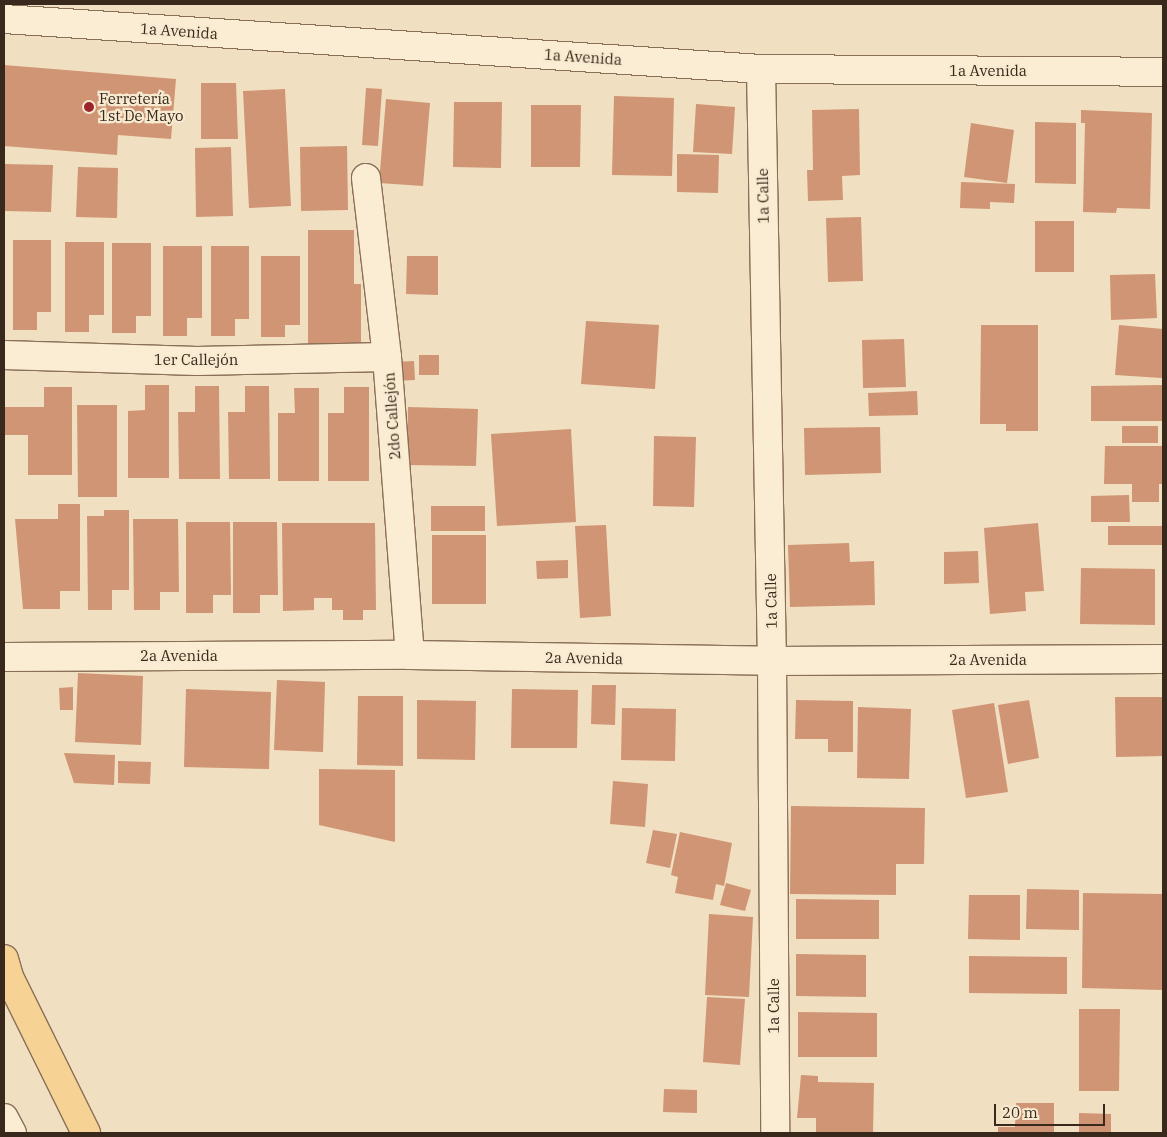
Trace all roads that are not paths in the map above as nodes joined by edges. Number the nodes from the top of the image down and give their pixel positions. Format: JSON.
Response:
{"nodes":[{"id":1,"x":4,"y":19,"type":"edge"},
{"id":2,"x":761,"y":69,"type":"junction"},
{"id":3,"x":1163,"y":72,"type":"edge"},
{"id":4,"x":366,"y":178,"type":"dead end"},
{"id":5,"x":4,"y":355,"type":"edge"},
{"id":6,"x":387,"y":357,"type":"junction"},
{"id":7,"x":410,"y":655,"type":"junction"},
{"id":8,"x":4,"y":657,"type":"edge"},
{"id":9,"x":1163,"y":659,"type":"edge"},
{"id":10,"x":772,"y":661,"type":"junction"},
{"id":11,"x":6,"y":972,"type":"edge"},
{"id":12,"x":4,"y":1118,"type":"edge"},
{"id":13,"x":12,"y":1133,"type":"edge"},
{"id":14,"x":86,"y":1133,"type":"edge"},
{"id":15,"x":775,"y":1133,"type":"edge"}],
"edges":[{"from":1,"to":2,"type":"street","name":"1a Avenida"},
{"from":2,"to":3,"type":"street","name":"1a Avenida"},
{"from":2,"to":10,"type":"street","name":"1a Calle"},
{"from":4,"to":6,"type":"street","name":"2do Callejón"},
{"from":5,"to":6,"type":"street","name":"1er Callejón"},
{"from":6,"to":7,"type":"street","name":"2do Callejón"},
{"from":7,"to":8,"type":"street","name":"2a Avenida"},
{"from":7,"to":10,"type":"street","name":"2a Avenida"},
{"from":9,"to":10,"type":"street","name":"2a Avenida"},
{"from":10,"to":15,"type":"street","name":"1a Calle"},
{"from":11,"to":14,"type":"main road"},
{"from":12,"to":13,"type":"street"}]}
